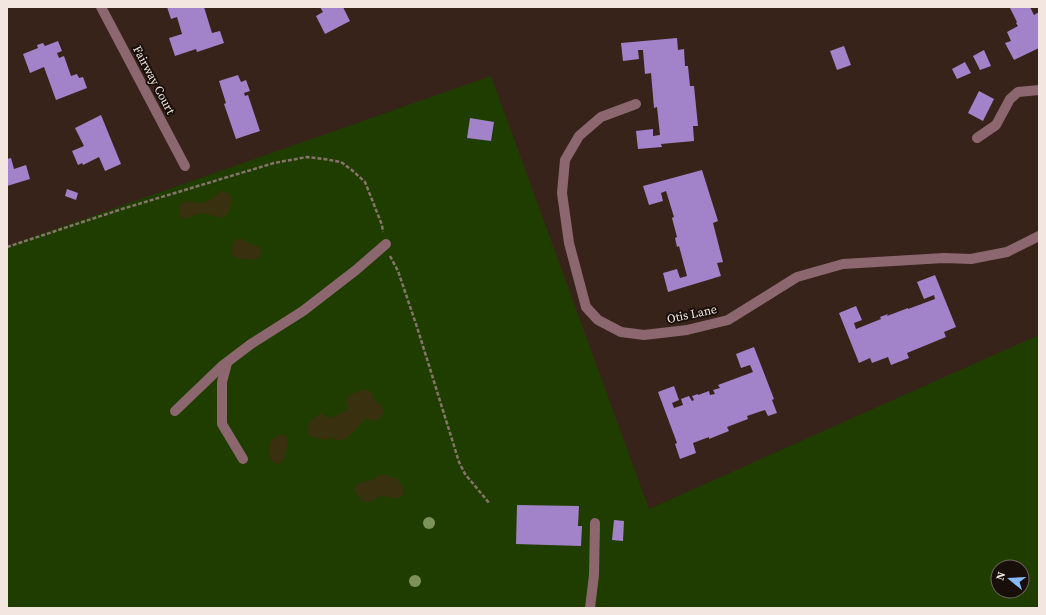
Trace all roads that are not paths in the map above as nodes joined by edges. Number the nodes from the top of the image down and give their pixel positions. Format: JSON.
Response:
{"nodes":[{"id":1,"x":101,"y":7,"type":"edge"},
{"id":2,"x":1039,"y":90,"type":"edge"},
{"id":3,"x":636,"y":104,"type":"dead end"},
{"id":4,"x":977,"y":138,"type":"dead end"},
{"id":5,"x":185,"y":166,"type":"dead end"},
{"id":6,"x":1039,"y":236,"type":"edge"},
{"id":7,"x":386,"y":244,"type":"road end"},
{"id":8,"x":227,"y":363,"type":"junction"},
{"id":9,"x":175,"y":412,"type":"dead end"},
{"id":10,"x":243,"y":459,"type":"dead end"},
{"id":11,"x":595,"y":522,"type":"dead end"},
{"id":12,"x":590,"y":608,"type":"edge"}],
"edges":[{"from":1,"to":5,"type":"street","name":"Fairway Court"},
{"from":2,"to":4,"type":"street"},
{"from":3,"to":6,"type":"street","name":"Otis Lane"},
{"from":7,"to":8,"type":"street"},
{"from":8,"to":9,"type":"street"},
{"from":8,"to":10,"type":"street"},
{"from":11,"to":12,"type":"street"}]}
